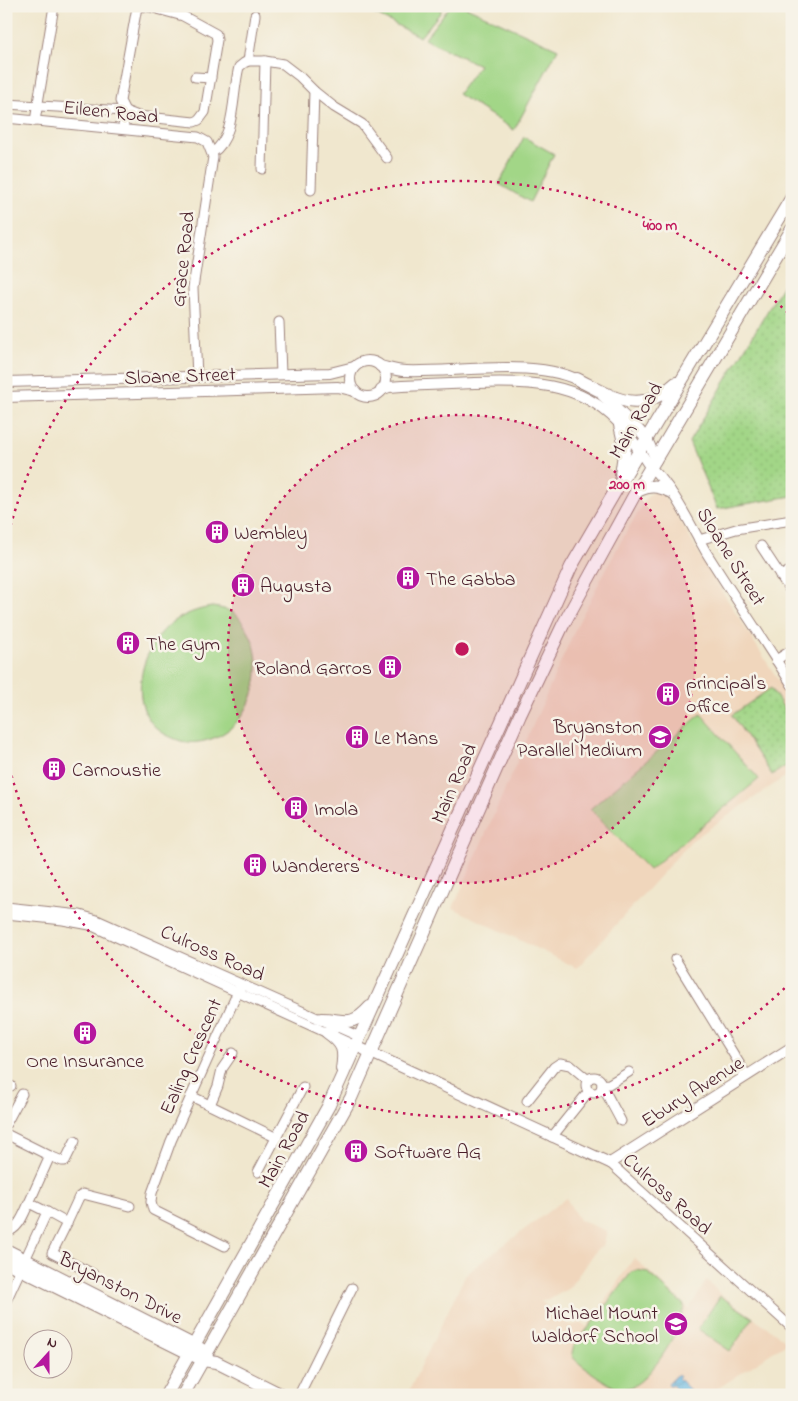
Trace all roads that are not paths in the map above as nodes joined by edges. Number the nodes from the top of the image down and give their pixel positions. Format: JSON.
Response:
{"nodes":[{"id":1,"x":54,"y":6,"type":"edge"},
{"id":2,"x":136,"y":6,"type":"edge"},
{"id":3,"x":255,"y":15,"type":"dead end"},
{"id":4,"x":248,"y":61,"type":"junction"},
{"id":5,"x":265,"y":61,"type":"junction"},
{"id":6,"x":195,"y":76,"type":"dead end"},
{"id":7,"x":211,"y":78,"type":"junction"},
{"id":8,"x":314,"y":91,"type":"junction"},
{"id":9,"x":6,"y":104,"type":"edge"},
{"id":10,"x":38,"y":106,"type":"junction"},
{"id":11,"x":125,"y":112,"type":"junction"},
{"id":12,"x":6,"y":118,"type":"edge"},
{"id":13,"x":35,"y":121,"type":"junction"},
{"id":14,"x":123,"y":129,"type":"junction"},
{"id":15,"x":211,"y":150,"type":"junction"},
{"id":16,"x":387,"y":158,"type":"dead end"},
{"id":17,"x":262,"y":169,"type":"dead end"},
{"id":18,"x":311,"y":190,"type":"dead end"},
{"id":19,"x":792,"y":197,"type":"edge"},
{"id":20,"x":792,"y":229,"type":"edge"},
{"id":21,"x":279,"y":322,"type":"dead end"},
{"id":22,"x":380,"y":366,"type":"junction"},
{"id":23,"x":354,"y":367,"type":"junction"},
{"id":24,"x":317,"y":373,"type":"junction"},
{"id":25,"x":281,"y":374,"type":"junction"},
{"id":26,"x":197,"y":377,"type":"junction"},
{"id":27,"x":683,"y":377,"type":"junction"},
{"id":28,"x":577,"y":379,"type":"junction"},
{"id":29,"x":6,"y":382,"type":"edge"},
{"id":30,"x":301,"y":388,"type":"junction"},
{"id":31,"x":323,"y":388,"type":"junction"},
{"id":32,"x":252,"y":390,"type":"junction"},
{"id":33,"x":355,"y":390,"type":"junction"},
{"id":34,"x":381,"y":390,"type":"junction"},
{"id":35,"x":6,"y":398,"type":"edge"},
{"id":36,"x":620,"y":425,"type":"junction"},
{"id":37,"x":647,"y":439,"type":"junction"},
{"id":38,"x":640,"y":451,"type":"junction"},
{"id":39,"x":654,"y":467,"type":"junction"},
{"id":40,"x":620,"y":482,"type":"junction"},
{"id":41,"x":636,"y":492,"type":"junction"},
{"id":42,"x":670,"y":492,"type":"junction"},
{"id":43,"x":792,"y":520,"type":"edge"},
{"id":44,"x":699,"y":540,"type":"junction"},
{"id":45,"x":761,"y":546,"type":"dead end"},
{"id":46,"x":792,"y":570,"type":"edge"},
{"id":47,"x":780,"y":576,"type":"junction"},
{"id":48,"x":792,"y":593,"type":"edge"},
{"id":49,"x":792,"y":650,"type":"edge"},
{"id":50,"x":776,"y":660,"type":"junction"},
{"id":51,"x":792,"y":685,"type":"edge"},
{"id":52,"x":6,"y":907,"type":"edge"},
{"id":53,"x":6,"y":914,"type":"edge"},
{"id":54,"x":675,"y":959,"type":"dead end"},
{"id":55,"x":240,"y":988,"type":"junction"},
{"id":56,"x":376,"y":1000,"type":"junction"},
{"id":57,"x":321,"y":1019,"type":"junction"},
{"id":58,"x":327,"y":1032,"type":"junction"},
{"id":59,"x":358,"y":1041,"type":"junction"},
{"id":60,"x":792,"y":1047,"type":"edge"},
{"id":61,"x":374,"y":1048,"type":"junction"},
{"id":62,"x":233,"y":1053,"type":"dead end"},
{"id":63,"x":629,"y":1072,"type":"dead end"},
{"id":64,"x":747,"y":1076,"type":"junction"},
{"id":65,"x":341,"y":1079,"type":"junction"},
{"id":66,"x":588,"y":1080,"type":"junction"},
{"id":67,"x":302,"y":1087,"type":"dead end"},
{"id":68,"x":601,"y":1087,"type":"junction"},
{"id":69,"x":590,"y":1091,"type":"junction"},
{"id":70,"x":22,"y":1094,"type":"dead end"},
{"id":71,"x":191,"y":1096,"type":"junction"},
{"id":72,"x":527,"y":1101,"type":"dead end"},
{"id":73,"x":210,"y":1105,"type":"junction"},
{"id":74,"x":621,"y":1121,"type":"dead end"},
{"id":75,"x":6,"y":1124,"type":"edge"},
{"id":76,"x":6,"y":1134,"type":"edge"},
{"id":77,"x":552,"y":1136,"type":"junction"},
{"id":78,"x":277,"y":1138,"type":"junction"},
{"id":79,"x":74,"y":1141,"type":"dead end"},
{"id":80,"x":50,"y":1156,"type":"junction"},
{"id":81,"x":610,"y":1163,"type":"junction"},
{"id":82,"x":258,"y":1172,"type":"dead end"},
{"id":83,"x":29,"y":1203,"type":"junction"},
{"id":84,"x":130,"y":1206,"type":"dead end"},
{"id":85,"x":47,"y":1212,"type":"junction"},
{"id":86,"x":67,"y":1223,"type":"junction"},
{"id":87,"x":6,"y":1232,"type":"edge"},
{"id":88,"x":225,"y":1246,"type":"dead end"},
{"id":89,"x":6,"y":1250,"type":"edge"},
{"id":90,"x":6,"y":1262,"type":"edge"},
{"id":91,"x":23,"y":1264,"type":"junction"},
{"id":92,"x":94,"y":1274,"type":"dead end"},
{"id":93,"x":352,"y":1288,"type":"dead end"},
{"id":94,"x":6,"y":1301,"type":"edge"},
{"id":95,"x":792,"y":1328,"type":"edge"},
{"id":96,"x":220,"y":1330,"type":"junction"},
{"id":97,"x":170,"y":1343,"type":"junction"},
{"id":98,"x":192,"y":1349,"type":"junction"},
{"id":99,"x":205,"y":1356,"type":"junction"},
{"id":100,"x":236,"y":1372,"type":"junction"},
{"id":101,"x":179,"y":1373,"type":"junction"},
{"id":102,"x":166,"y":1395,"type":"edge"},
{"id":103,"x":183,"y":1395,"type":"edge"},
{"id":104,"x":282,"y":1395,"type":"edge"},
{"id":105,"x":299,"y":1395,"type":"edge"}],
"edges":[{"from":1,"to":10,"type":"street"},
{"from":2,"to":7,"type":"street"},
{"from":2,"to":11,"type":"street"},
{"from":3,"to":4,"type":"street"},
{"from":4,"to":5,"type":"street"},
{"from":4,"to":15,"type":"street"},
{"from":5,"to":8,"type":"street"},
{"from":5,"to":17,"type":"street"},
{"from":6,"to":7,"type":"street"},
{"from":7,"to":11,"type":"street"},
{"from":8,"to":16,"type":"street"},
{"from":8,"to":18,"type":"street"},
{"from":9,"to":10,"type":"street"},
{"from":10,"to":11,"type":"street"},
{"from":10,"to":13,"type":"street"},
{"from":11,"to":14,"type":"street"},
{"from":12,"to":13,"type":"street","name":"Eileen Road"},
{"from":13,"to":14,"type":"street","name":"Eileen Road"},
{"from":14,"to":15,"type":"street","name":"Eileen Road"},
{"from":15,"to":26,"type":"street","name":"Grace Road"},
{"from":19,"to":27,"type":"main road","name":"Main Road"},
{"from":20,"to":39,"type":"main road","name":"Main Road"},
{"from":21,"to":25,"type":"street"},
{"from":22,"to":23,"type":"street"},
{"from":22,"to":28,"type":"street","name":"Sloane Street"},
{"from":22,"to":34,"type":"street"},
{"from":23,"to":24,"type":"street","name":"Sloane Street"},
{"from":23,"to":33,"type":"street"},
{"from":24,"to":25,"type":"street","name":"Sloane Street"},
{"from":24,"to":31,"type":"street"},
{"from":25,"to":26,"type":"street","name":"Sloane Street"},
{"from":25,"to":30,"type":"street"},
{"from":26,"to":29,"type":"street","name":"Sloane Street"},
{"from":26,"to":32,"type":"street"},
{"from":27,"to":28,"type":"main road"},
{"from":27,"to":37,"type":"main road","name":"Main Road"},
{"from":28,"to":37,"type":"street","name":"Sloane Street"},
{"from":30,"to":31,"type":"street","name":"Sloane Street"},
{"from":30,"to":32,"type":"street","name":"Sloane Street"},
{"from":31,"to":33,"type":"street","name":"Sloane Street"},
{"from":32,"to":35,"type":"street","name":"Sloane Street"},
{"from":33,"to":34,"type":"street"},
{"from":34,"to":36,"type":"street","name":"Sloane Street"},
{"from":36,"to":38,"type":"street","name":"Sloane Street"},
{"from":36,"to":40,"type":"main road"},
{"from":37,"to":38,"type":"main road","name":"Main Road"},
{"from":37,"to":39,"type":"street","name":"Sloane Street"},
{"from":38,"to":39,"type":"street","name":"Sloane Street"},
{"from":38,"to":40,"type":"main road","name":"Main Road"},
{"from":39,"to":41,"type":"main road","name":"Main Road"},
{"from":39,"to":42,"type":"street","name":"Sloane Street"},
{"from":40,"to":56,"type":"main road","name":"Main Road"},
{"from":41,"to":42,"type":"main road"},
{"from":41,"to":61,"type":"main road","name":"Main Road"},
{"from":42,"to":44,"type":"street","name":"Sloane Street"},
{"from":43,"to":44,"type":"street"},
{"from":44,"to":50,"type":"street","name":"Sloane Street"},
{"from":45,"to":47,"type":"street"},
{"from":46,"to":47,"type":"street"},
{"from":47,"to":48,"type":"street"},
{"from":49,"to":50,"type":"street"},
{"from":50,"to":51,"type":"street","name":"Sloane Street"},
{"from":52,"to":55,"type":"street","name":"Culross Road"},
{"from":53,"to":55,"type":"street","name":"Culross Road"},
{"from":54,"to":64,"type":"street"},
{"from":55,"to":57,"type":"street","name":"Culross Road"},
{"from":55,"to":58,"type":"street","name":"Culross Road"},
{"from":55,"to":71,"type":"street","name":"Ealing Crescent"},
{"from":56,"to":57,"type":"main road"},
{"from":56,"to":59,"type":"main road","name":"Main Road"},
{"from":57,"to":59,"type":"street","name":"Culross Road"},
{"from":58,"to":59,"type":"street","name":"Culross Road"},
{"from":58,"to":65,"type":"main road"},
{"from":59,"to":61,"type":"street","name":"Culross Road"},
{"from":59,"to":65,"type":"main road","name":"Main Road"},
{"from":60,"to":64,"type":"street","name":"Ebury Avenue"},
{"from":61,"to":77,"type":"street","name":"Culross Road"},
{"from":61,"to":96,"type":"main road","name":"Main Road"},
{"from":62,"to":73,"type":"street"},
{"from":63,"to":68,"type":"street"},
{"from":64,"to":81,"type":"street","name":"Ebury Avenue"},
{"from":65,"to":98,"type":"main road","name":"Main Road"},
{"from":66,"to":68,"type":"street"},
{"from":66,"to":69,"type":"street"},
{"from":66,"to":72,"type":"street"},
{"from":67,"to":78,"type":"street"},
{"from":68,"to":69,"type":"street"},
{"from":68,"to":74,"type":"street"},
{"from":69,"to":77,"type":"street"},
{"from":70,"to":75,"type":"street"},
{"from":71,"to":73,"type":"street"},
{"from":71,"to":88,"type":"street","name":"Ealing Crescent"},
{"from":73,"to":78,"type":"street"},
{"from":76,"to":80,"type":"street"},
{"from":77,"to":81,"type":"street","name":"Culross Road"},
{"from":78,"to":82,"type":"street"},
{"from":79,"to":80,"type":"street"},
{"from":80,"to":83,"type":"street"},
{"from":81,"to":95,"type":"street","name":"Culross Road"},
{"from":83,"to":85,"type":"street"},
{"from":83,"to":87,"type":"street"},
{"from":84,"to":86,"type":"street"},
{"from":85,"to":86,"type":"street"},
{"from":85,"to":91,"type":"street"},
{"from":86,"to":92,"type":"street"},
{"from":89,"to":91,"type":"main road","name":"Bryanston Drive"},
{"from":90,"to":91,"type":"main road","name":"Bryanston Drive"},
{"from":91,"to":94,"type":"street"},
{"from":91,"to":97,"type":"main road","name":"Bryanston Drive"},
{"from":91,"to":98,"type":"main road","name":"Bryanston Drive"},
{"from":93,"to":105,"type":"street"},
{"from":96,"to":99,"type":"main road","name":"Main Road"},
{"from":96,"to":100,"type":"main road"},
{"from":97,"to":98,"type":"main road","name":"Bryanston Drive"},
{"from":97,"to":101,"type":"main road"},
{"from":98,"to":99,"type":"main road","name":"Bryanston Drive"},
{"from":98,"to":101,"type":"main road","name":"Main Road"},
{"from":99,"to":100,"type":"main road","name":"Bryanston Drive"},
{"from":99,"to":103,"type":"main road","name":"Main Road"},
{"from":100,"to":104,"type":"main road","name":"Bryanston Drive"},
{"from":101,"to":102,"type":"main road","name":"Main Road"}]}
